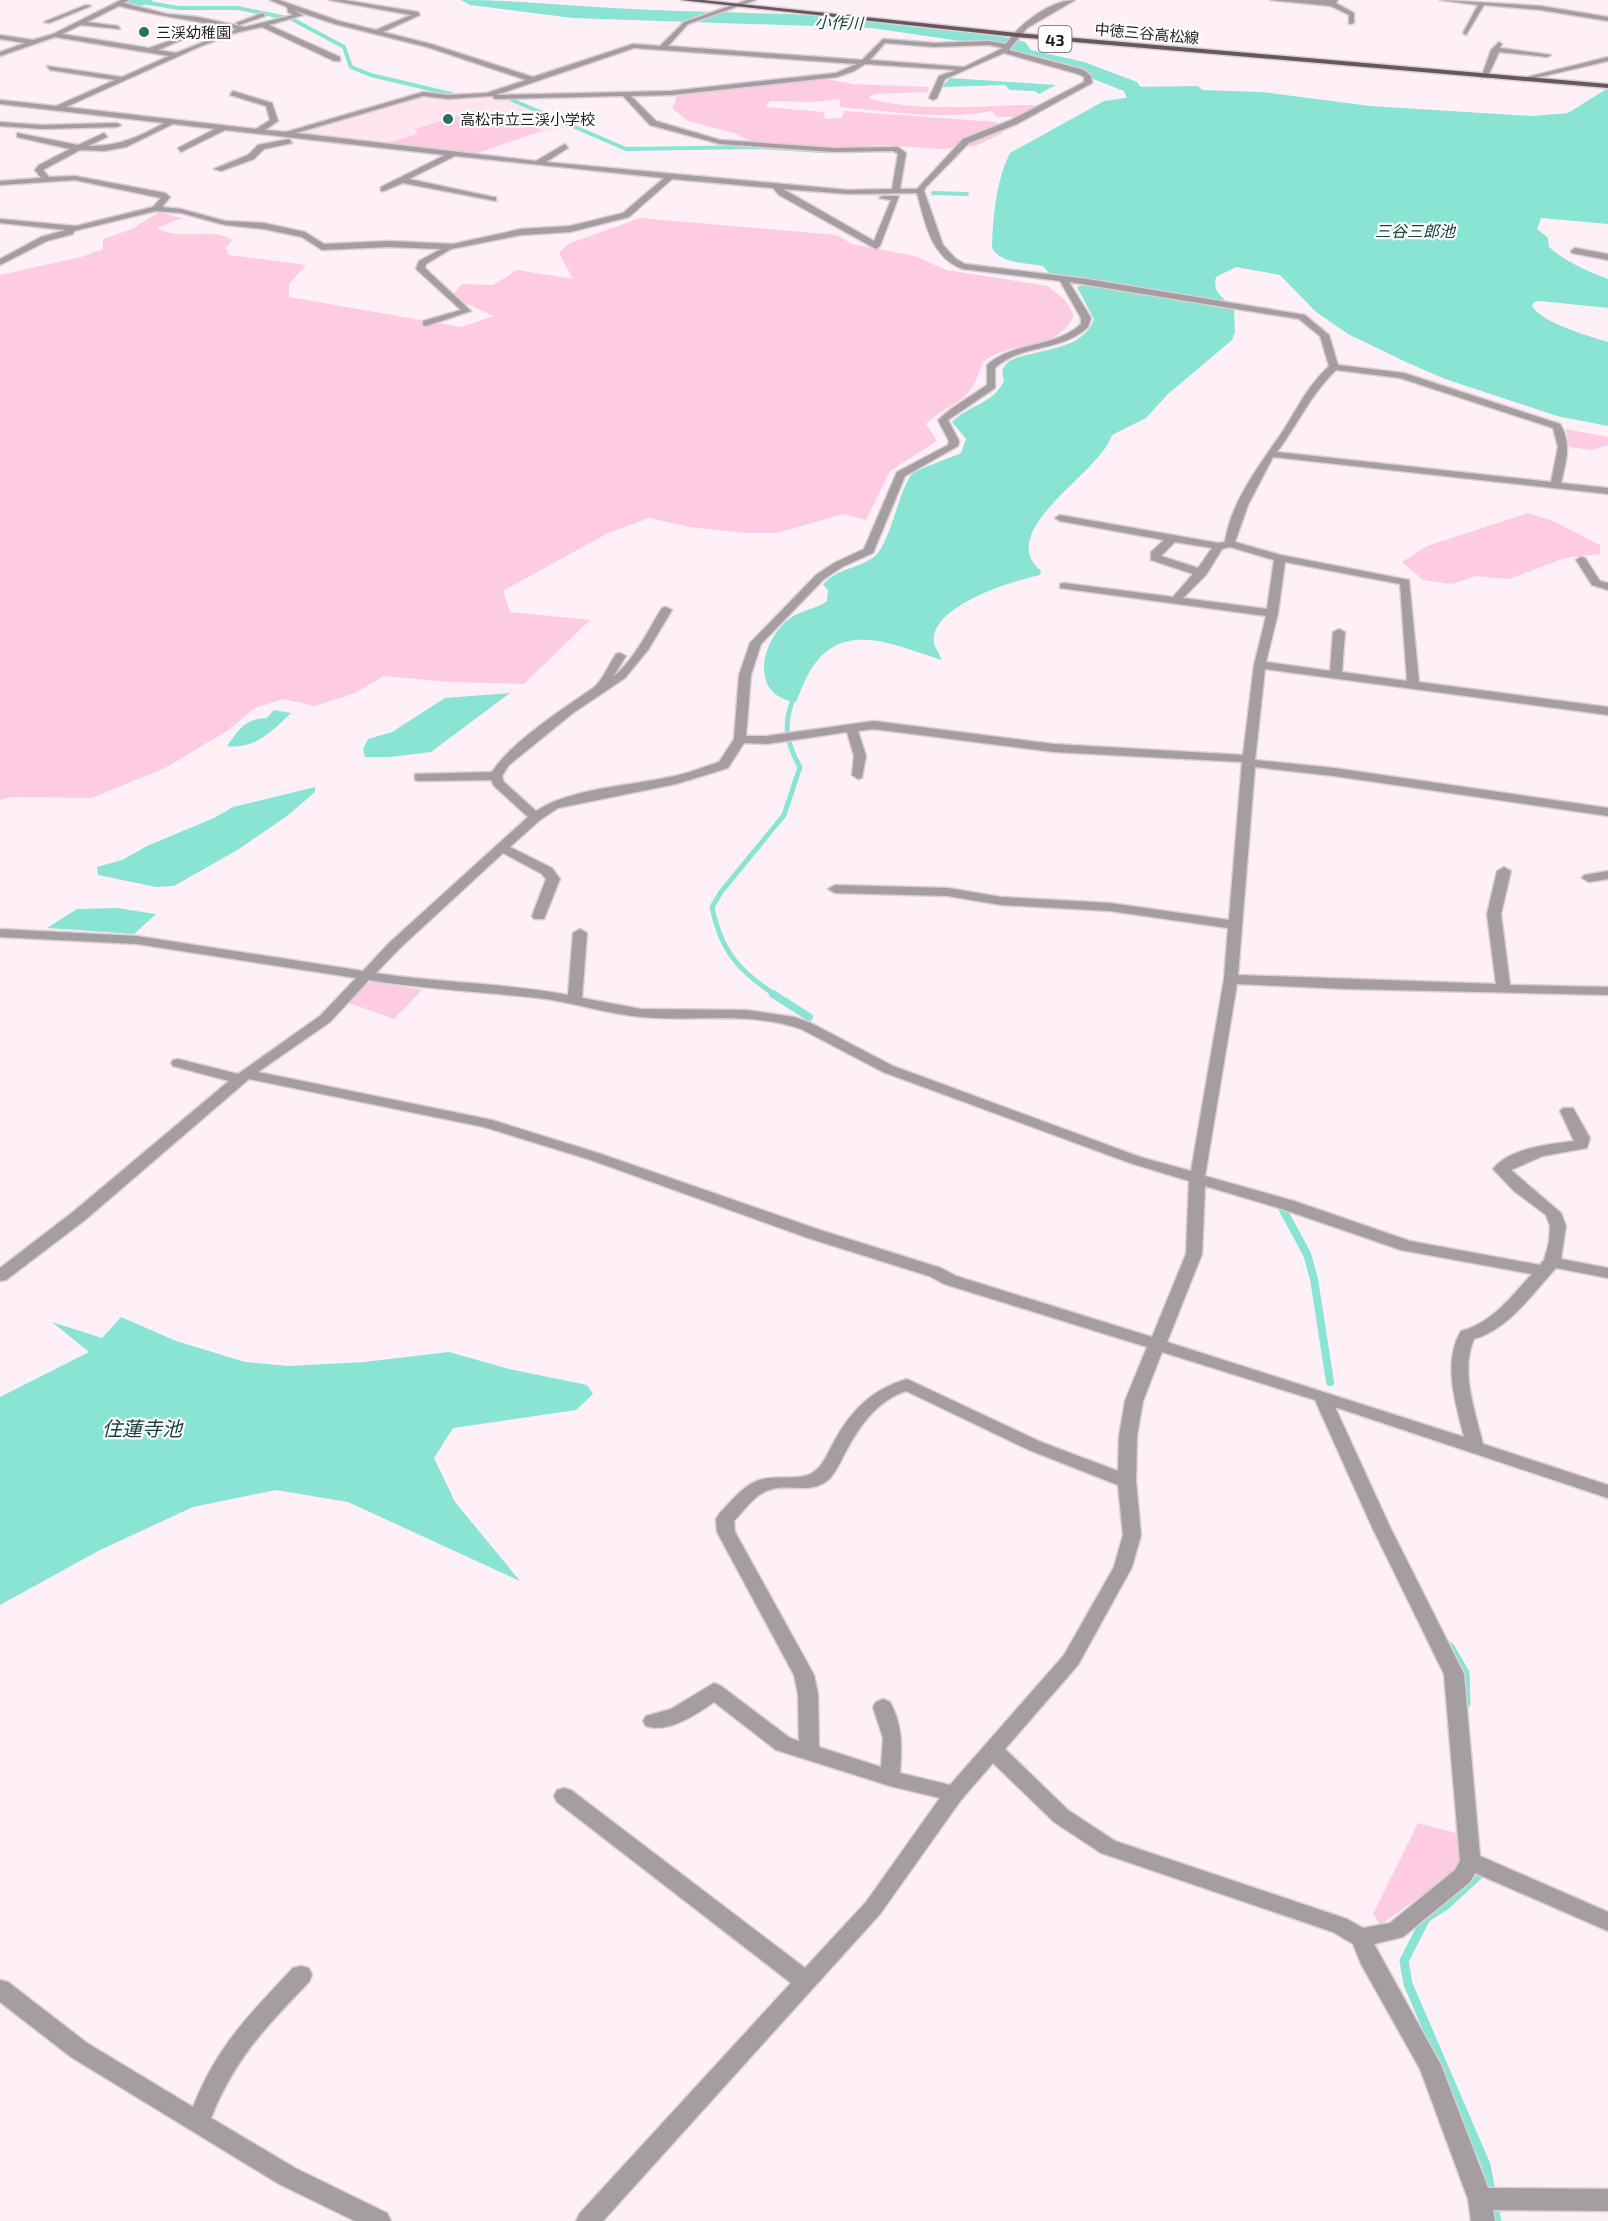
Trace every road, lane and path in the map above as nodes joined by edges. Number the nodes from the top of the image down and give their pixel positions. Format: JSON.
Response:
{"nodes":[{"id":1,"x":273,"y":0,"type":"edge"},
{"id":2,"x":332,"y":0,"type":"edge"},
{"id":3,"x":684,"y":0,"type":"edge"},
{"id":4,"x":753,"y":0,"type":"edge"},
{"id":5,"x":1072,"y":0,"type":"edge"},
{"id":6,"x":1273,"y":0,"type":"edge"},
{"id":7,"x":1443,"y":0,"type":"edge"},
{"id":8,"x":123,"y":2,"type":"edge"},
{"id":9,"x":1334,"y":2,"type":"edge"},
{"id":10,"x":1479,"y":2,"type":"edge"},
{"id":11,"x":88,"y":6,"type":"dead end"},
{"id":12,"x":737,"y":6,"type":"junction"},
{"id":13,"x":290,"y":7,"type":"junction"},
{"id":14,"x":231,"y":15,"type":"dead end"},
{"id":15,"x":263,"y":15,"type":"dead end"},
{"id":16,"x":61,"y":17,"type":"junction"},
{"id":17,"x":1608,"y":19,"type":"edge"},
{"id":18,"x":212,"y":21,"type":"junction"},
{"id":19,"x":46,"y":22,"type":"dead end"},
{"id":20,"x":84,"y":22,"type":"junction"},
{"id":21,"x":1351,"y":23,"type":"dead end"},
{"id":22,"x":231,"y":25,"type":"junction"},
{"id":23,"x":265,"y":26,"type":"junction"},
{"id":24,"x":118,"y":28,"type":"dead end"},
{"id":25,"x":246,"y":29,"type":"junction"},
{"id":26,"x":375,"y":33,"type":"junction"},
{"id":27,"x":1466,"y":33,"type":"dead end"},
{"id":28,"x":192,"y":34,"type":"dead end"},
{"id":29,"x":55,"y":35,"type":"junction"},
{"id":30,"x":1017,"y":36,"type":"junction"},
{"id":31,"x":0,"y":37,"type":"edge"},
{"id":32,"x":34,"y":42,"type":"junction"},
{"id":33,"x":1007,"y":46,"type":"junction"},
{"id":34,"x":662,"y":48,"type":"junction"},
{"id":35,"x":151,"y":50,"type":"junction"},
{"id":36,"x":0,"y":54,"type":"edge"},
{"id":37,"x":177,"y":55,"type":"junction"},
{"id":38,"x":1547,"y":55,"type":"dead end"},
{"id":39,"x":337,"y":59,"type":"dead end"},
{"id":40,"x":1608,"y":59,"type":"edge"},
{"id":41,"x":866,"y":62,"type":"junction"},
{"id":42,"x":50,"y":68,"type":"dead end"},
{"id":43,"x":967,"y":69,"type":"junction"},
{"id":44,"x":1484,"y":76,"type":"junction"},
{"id":45,"x":122,"y":79,"type":"junction"},
{"id":46,"x":1523,"y":79,"type":"junction"},
{"id":47,"x":534,"y":80,"type":"junction"},
{"id":48,"x":1608,"y":86,"type":"edge"},
{"id":49,"x":233,"y":93,"type":"dead end"},
{"id":50,"x":624,"y":93,"type":"junction"},
{"id":51,"x":478,"y":97,"type":"junction"},
{"id":52,"x":933,"y":98,"type":"dead end"},
{"id":53,"x":0,"y":102,"type":"edge"},
{"id":54,"x":56,"y":109,"type":"junction"},
{"id":55,"x":171,"y":122,"type":"junction"},
{"id":56,"x":0,"y":124,"type":"edge"},
{"id":57,"x":223,"y":128,"type":"junction"},
{"id":58,"x":155,"y":131,"type":"junction"},
{"id":59,"x":256,"y":132,"type":"junction"},
{"id":60,"x":20,"y":135,"type":"dead end"},
{"id":61,"x":104,"y":135,"type":"dead end"},
{"id":62,"x":284,"y":135,"type":"junction"},
{"id":63,"x":307,"y":138,"type":"junction"},
{"id":64,"x":565,"y":146,"type":"dead end"},
{"id":65,"x":83,"y":147,"type":"junction"},
{"id":66,"x":181,"y":150,"type":"dead end"},
{"id":67,"x":453,"y":154,"type":"junction"},
{"id":68,"x":537,"y":164,"type":"junction"},
{"id":69,"x":218,"y":169,"type":"dead end"},
{"id":70,"x":671,"y":176,"type":"junction"},
{"id":71,"x":45,"y":178,"type":"junction"},
{"id":72,"x":401,"y":180,"type":"junction"},
{"id":73,"x":0,"y":183,"type":"edge"},
{"id":74,"x":776,"y":186,"type":"junction"},
{"id":75,"x":384,"y":189,"type":"dead end"},
{"id":76,"x":920,"y":191,"type":"junction"},
{"id":77,"x":848,"y":192,"type":"junction"},
{"id":78,"x":895,"y":192,"type":"junction"},
{"id":79,"x":493,"y":199,"type":"dead end"},
{"id":80,"x":156,"y":209,"type":"junction"},
{"id":81,"x":0,"y":221,"type":"edge"},
{"id":82,"x":76,"y":229,"type":"junction"},
{"id":83,"x":453,"y":247,"type":"junction"},
{"id":84,"x":1575,"y":251,"type":"dead end"},
{"id":85,"x":1608,"y":257,"type":"edge"},
{"id":86,"x":0,"y":261,"type":"edge"},
{"id":87,"x":1063,"y":279,"type":"junction"},
{"id":88,"x":426,"y":323,"type":"dead end"},
{"id":89,"x":1334,"y":367,"type":"junction"},
{"id":90,"x":1270,"y":454,"type":"junction"},
{"id":91,"x":1556,"y":484,"type":"junction"},
{"id":92,"x":1608,"y":491,"type":"edge"},
{"id":93,"x":1060,"y":518,"type":"dead end"},
{"id":94,"x":1173,"y":538,"type":"junction"},
{"id":95,"x":1224,"y":545,"type":"junction"},
{"id":96,"x":1280,"y":558,"type":"junction"},
{"id":97,"x":1581,"y":560,"type":"dead end"},
{"id":98,"x":1202,"y":573,"type":"junction"},
{"id":99,"x":1064,"y":586,"type":"dead end"},
{"id":100,"x":1608,"y":587,"type":"edge"},
{"id":101,"x":1176,"y":601,"type":"junction"},
{"id":102,"x":666,"y":610,"type":"dead end"},
{"id":103,"x":1272,"y":613,"type":"junction"},
{"id":104,"x":1339,"y":633,"type":"dead end"},
{"id":105,"x":620,"y":656,"type":"dead end"},
{"id":106,"x":1260,"y":665,"type":"junction"},
{"id":107,"x":1336,"y":675,"type":"junction"},
{"id":108,"x":1413,"y":685,"type":"junction"},
{"id":109,"x":592,"y":693,"type":"junction"},
{"id":110,"x":1608,"y":711,"type":"edge"},
{"id":111,"x":851,"y":727,"type":"junction"},
{"id":112,"x":740,"y":739,"type":"junction"},
{"id":113,"x":1248,"y":761,"type":"junction"},
{"id":114,"x":858,"y":775,"type":"dead end"},
{"id":115,"x":496,"y":776,"type":"junction"},
{"id":116,"x":418,"y":777,"type":"dead end"},
{"id":117,"x":1608,"y":812,"type":"edge"},
{"id":118,"x":535,"y":817,"type":"junction"},
{"id":119,"x":503,"y":848,"type":"junction"},
{"id":120,"x":1504,"y":871,"type":"dead end"},
{"id":121,"x":1608,"y":875,"type":"edge"},
{"id":122,"x":1589,"y":878,"type":"dead end"},
{"id":123,"x":835,"y":889,"type":"dead end"},
{"id":124,"x":539,"y":916,"type":"dead end"},
{"id":125,"x":1235,"y":925,"type":"junction"},
{"id":126,"x":0,"y":933,"type":"edge"},
{"id":127,"x":580,"y":933,"type":"dead end"},
{"id":128,"x":365,"y":974,"type":"junction"},
{"id":129,"x":1232,"y":979,"type":"junction"},
{"id":130,"x":1503,"y":988,"type":"junction"},
{"id":131,"x":1608,"y":991,"type":"edge"},
{"id":132,"x":575,"y":1000,"type":"junction"},
{"id":133,"x":178,"y":1063,"type":"dead end"},
{"id":134,"x":244,"y":1077,"type":"junction"},
{"id":135,"x":1568,"y":1111,"type":"dead end"},
{"id":136,"x":1197,"y":1179,"type":"junction"},
{"id":137,"x":1548,"y":1267,"type":"junction"},
{"id":138,"x":1608,"y":1273,"type":"edge"},
{"id":139,"x":0,"y":1276,"type":"edge"},
{"id":140,"x":1154,"y":1345,"type":"junction"},
{"id":141,"x":1322,"y":1396,"type":"junction"},
{"id":142,"x":1475,"y":1445,"type":"junction"},
{"id":143,"x":1127,"y":1480,"type":"junction"},
{"id":144,"x":1608,"y":1492,"type":"edge"},
{"id":145,"x":883,"y":1707,"type":"dead end"},
{"id":146,"x":653,"y":1721,"type":"dead end"},
{"id":147,"x":993,"y":1750,"type":"junction"},
{"id":148,"x":809,"y":1751,"type":"junction"},
{"id":149,"x":890,"y":1778,"type":"junction"},
{"id":150,"x":954,"y":1794,"type":"junction"},
{"id":151,"x":564,"y":1796,"type":"dead end"},
{"id":152,"x":1470,"y":1861,"type":"junction"},
{"id":153,"x":1608,"y":1922,"type":"edge"},
{"id":154,"x":1361,"y":1938,"type":"junction"},
{"id":155,"x":301,"y":1975,"type":"dead end"},
{"id":156,"x":807,"y":1982,"type":"junction"},
{"id":157,"x":0,"y":1989,"type":"edge"},
{"id":158,"x":198,"y":2122,"type":"junction"},
{"id":159,"x":1608,"y":2200,"type":"edge"},
{"id":160,"x":1482,"y":2206,"type":"edge"},
{"id":161,"x":379,"y":2221,"type":"edge"},
{"id":162,"x":588,"y":2221,"type":"edge"}],
"edges":[{"from":1,"to":13,"type":"street"},
{"from":2,"to":26,"type":"street"},
{"from":3,"to":12,"type":"main road","name":"中徳三谷高松線","number":"43"},
{"from":4,"to":12,"type":"street"},
{"from":5,"to":30,"type":"street"},
{"from":6,"to":9,"type":"street"},
{"from":7,"to":10,"type":"street"},
{"from":8,"to":18,"type":"street"},
{"from":8,"to":20,"type":"street"},
{"from":9,"to":21,"type":"street"},
{"from":10,"to":17,"type":"street"},
{"from":10,"to":27,"type":"street"},
{"from":11,"to":16,"type":"street"},
{"from":12,"to":30,"type":"main road","name":"中徳三谷高松線","number":"43"},
{"from":12,"to":34,"type":"street"},
{"from":13,"to":23,"type":"street"},
{"from":13,"to":26,"type":"street"},
{"from":14,"to":18,"type":"street"},
{"from":15,"to":22,"type":"street"},
{"from":16,"to":19,"type":"street"},
{"from":16,"to":20,"type":"street"},
{"from":18,"to":22,"type":"street"},
{"from":20,"to":24,"type":"street"},
{"from":20,"to":29,"type":"street"},
{"from":22,"to":25,"type":"street"},
{"from":23,"to":25,"type":"street"},
{"from":23,"to":39,"type":"street"},
{"from":25,"to":37,"type":"street"},
{"from":26,"to":47,"type":"street"},
{"from":28,"to":35,"type":"street"},
{"from":29,"to":32,"type":"street"},
{"from":29,"to":35,"type":"street"},
{"from":30,"to":33,"type":"street"},
{"from":30,"to":44,"type":"main road","name":"中徳三谷高松線","number":"43"},
{"from":31,"to":32,"type":"street"},
{"from":32,"to":36,"type":"street"},
{"from":33,"to":41,"type":"street"},
{"from":33,"to":43,"type":"street"},
{"from":33,"to":76,"type":"street"},
{"from":34,"to":41,"type":"street"},
{"from":34,"to":47,"type":"street"},
{"from":35,"to":37,"type":"street"},
{"from":37,"to":45,"type":"street"},
{"from":38,"to":44,"type":"street"},
{"from":40,"to":46,"type":"street"},
{"from":41,"to":43,"type":"street"},
{"from":41,"to":50,"type":"street"},
{"from":42,"to":45,"type":"street"},
{"from":43,"to":52,"type":"street"},
{"from":44,"to":46,"type":"main road","name":"中徳三谷高松線","number":"43"},
{"from":45,"to":54,"type":"street"},
{"from":46,"to":48,"type":"main road","name":"中徳三谷高松線","number":"43"},
{"from":47,"to":51,"type":"street"},
{"from":49,"to":59,"type":"street"},
{"from":50,"to":51,"type":"street"},
{"from":50,"to":78,"type":"street"},
{"from":51,"to":62,"type":"street"},
{"from":53,"to":54,"type":"street"},
{"from":54,"to":55,"type":"street"},
{"from":55,"to":57,"type":"street"},
{"from":55,"to":58,"type":"street"},
{"from":56,"to":58,"type":"street"},
{"from":57,"to":59,"type":"street"},
{"from":57,"to":66,"type":"street"},
{"from":58,"to":65,"type":"street"},
{"from":59,"to":62,"type":"street"},
{"from":60,"to":65,"type":"street"},
{"from":61,"to":65,"type":"street"},
{"from":62,"to":63,"type":"street"},
{"from":63,"to":67,"type":"street"},
{"from":63,"to":69,"type":"street"},
{"from":64,"to":68,"type":"street"},
{"from":65,"to":71,"type":"street"},
{"from":67,"to":68,"type":"street"},
{"from":67,"to":72,"type":"street"},
{"from":68,"to":70,"type":"street"},
{"from":70,"to":74,"type":"street"},
{"from":70,"to":83,"type":"street"},
{"from":71,"to":73,"type":"street"},
{"from":71,"to":80,"type":"street"},
{"from":72,"to":75,"type":"street"},
{"from":72,"to":79,"type":"street"},
{"from":74,"to":77,"type":"street"},
{"from":74,"to":77,"type":"street"},
{"from":76,"to":78,"type":"street"},
{"from":76,"to":87,"type":"street"},
{"from":77,"to":78,"type":"street"},
{"from":80,"to":82,"type":"street"},
{"from":80,"to":83,"type":"street"},
{"from":81,"to":82,"type":"street"},
{"from":82,"to":86,"type":"street"},
{"from":83,"to":88,"type":"street"},
{"from":84,"to":85,"type":"street"},
{"from":87,"to":89,"type":"street"},
{"from":87,"to":112,"type":"street"},
{"from":89,"to":90,"type":"street"},
{"from":89,"to":91,"type":"street"},
{"from":90,"to":91,"type":"street"},
{"from":90,"to":95,"type":"street"},
{"from":91,"to":92,"type":"street"},
{"from":93,"to":94,"type":"street"},
{"from":94,"to":95,"type":"street"},
{"from":94,"to":98,"type":"street"},
{"from":95,"to":96,"type":"street"},
{"from":95,"to":98,"type":"street"},
{"from":96,"to":103,"type":"street"},
{"from":96,"to":108,"type":"street"},
{"from":97,"to":100,"type":"street"},
{"from":98,"to":101,"type":"street"},
{"from":99,"to":101,"type":"street"},
{"from":101,"to":103,"type":"street"},
{"from":102,"to":109,"type":"street"},
{"from":103,"to":106,"type":"street"},
{"from":104,"to":107,"type":"street"},
{"from":105,"to":109,"type":"street"},
{"from":106,"to":107,"type":"street"},
{"from":106,"to":113,"type":"street"},
{"from":107,"to":108,"type":"street"},
{"from":108,"to":110,"type":"street"},
{"from":109,"to":115,"type":"street"},
{"from":111,"to":112,"type":"street"},
{"from":111,"to":113,"type":"street"},
{"from":111,"to":114,"type":"street"},
{"from":112,"to":118,"type":"street"},
{"from":113,"to":117,"type":"street"},
{"from":113,"to":125,"type":"street"},
{"from":115,"to":116,"type":"street"},
{"from":115,"to":118,"type":"street"},
{"from":118,"to":119,"type":"street"},
{"from":119,"to":124,"type":"street"},
{"from":119,"to":128,"type":"street"},
{"from":120,"to":130,"type":"street"},
{"from":121,"to":122,"type":"street"},
{"from":123,"to":125,"type":"street"},
{"from":125,"to":129,"type":"street"},
{"from":126,"to":128,"type":"street"},
{"from":127,"to":132,"type":"street"},
{"from":128,"to":132,"type":"street"},
{"from":128,"to":134,"type":"street"},
{"from":129,"to":130,"type":"street"},
{"from":129,"to":136,"type":"street"},
{"from":130,"to":131,"type":"street"},
{"from":132,"to":136,"type":"street"},
{"from":133,"to":134,"type":"street"},
{"from":134,"to":139,"type":"street"},
{"from":134,"to":140,"type":"street"},
{"from":135,"to":137,"type":"street"},
{"from":136,"to":137,"type":"street"},
{"from":136,"to":140,"type":"street"},
{"from":137,"to":138,"type":"street"},
{"from":137,"to":142,"type":"street"},
{"from":140,"to":141,"type":"street"},
{"from":140,"to":143,"type":"street"},
{"from":141,"to":142,"type":"street"},
{"from":141,"to":152,"type":"street"},
{"from":142,"to":144,"type":"street"},
{"from":143,"to":147,"type":"street"},
{"from":143,"to":148,"type":"street"},
{"from":145,"to":149,"type":"street"},
{"from":146,"to":148,"type":"street"},
{"from":147,"to":150,"type":"street"},
{"from":147,"to":154,"type":"street"},
{"from":148,"to":149,"type":"street"},
{"from":149,"to":150,"type":"street"},
{"from":150,"to":156,"type":"street"},
{"from":151,"to":156,"type":"street"},
{"from":152,"to":153,"type":"street"},
{"from":152,"to":154,"type":"street"},
{"from":154,"to":160,"type":"street"},
{"from":155,"to":158,"type":"street"},
{"from":156,"to":162,"type":"street"},
{"from":157,"to":158,"type":"street"},
{"from":158,"to":161,"type":"street"},
{"from":159,"to":160,"type":"street"}]}
